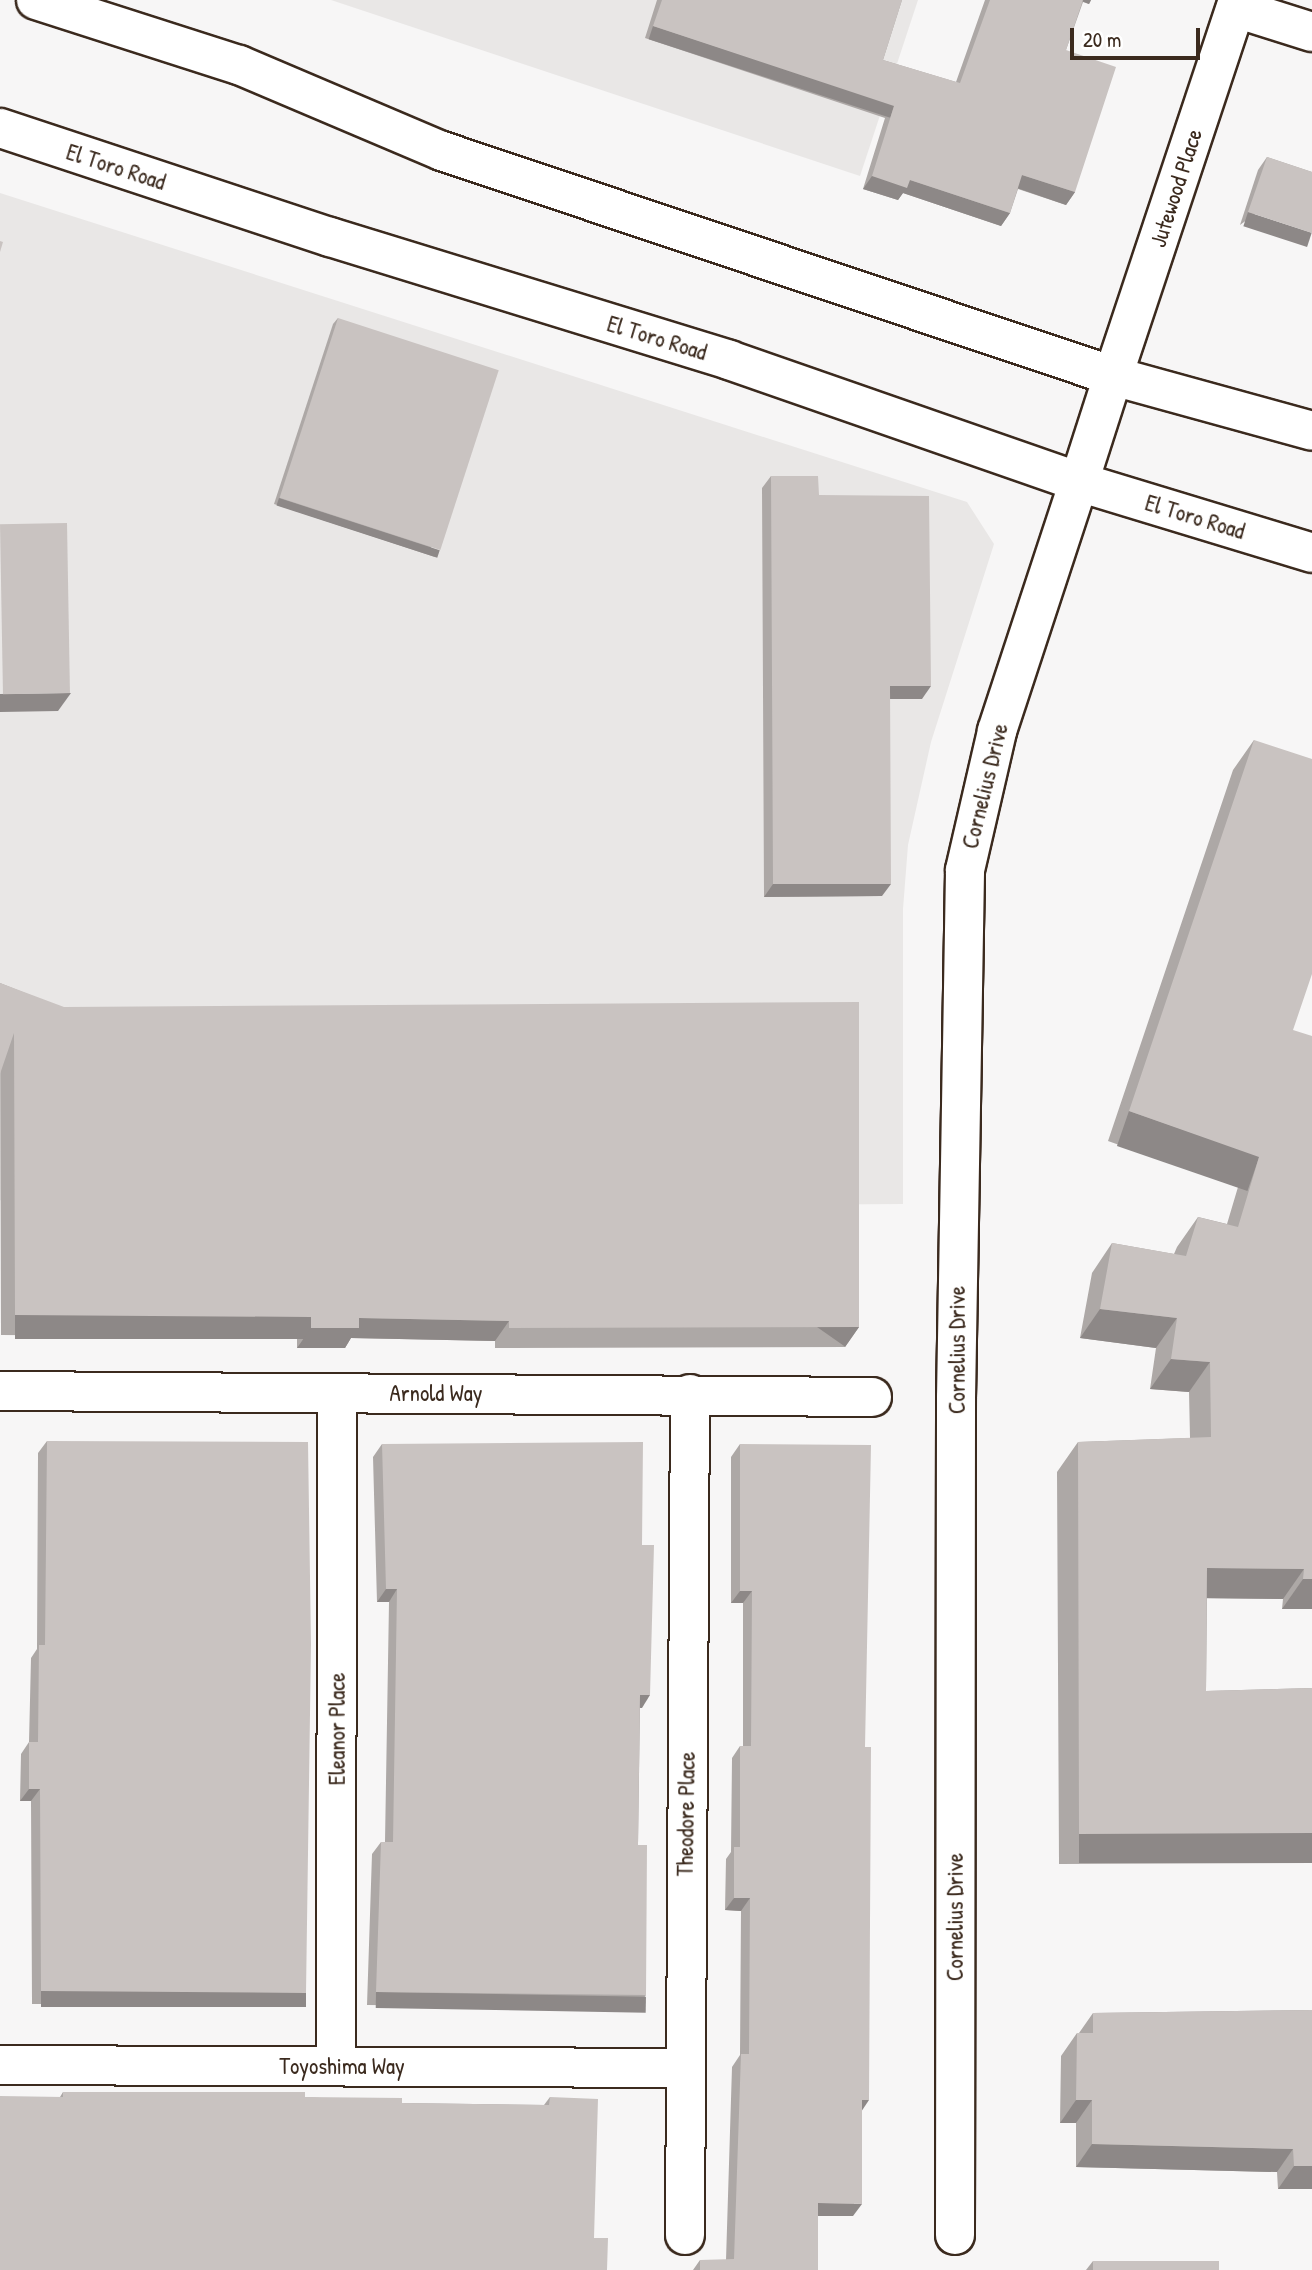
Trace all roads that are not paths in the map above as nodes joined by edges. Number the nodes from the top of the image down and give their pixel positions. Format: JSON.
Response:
{"nodes":[{"id":1,"x":36,"y":0,"type":"edge"},
{"id":2,"x":1237,"y":4,"type":"edge"},
{"id":3,"x":1312,"y":32,"type":"edge"},
{"id":4,"x":0,"y":128,"type":"edge"},
{"id":5,"x":1113,"y":376,"type":"junction"},
{"id":6,"x":1312,"y":431,"type":"edge"},
{"id":7,"x":1079,"y":482,"type":"junction"},
{"id":8,"x":1312,"y":553,"type":"edge"},
{"id":9,"x":0,"y":1391,"type":"edge"},
{"id":10,"x":337,"y":1393,"type":"junction"},
{"id":11,"x":690,"y":1394,"type":"junction"},
{"id":12,"x":872,"y":1396,"type":"dead end"},
{"id":13,"x":0,"y":2065,"type":"edge"},
{"id":14,"x":336,"y":2066,"type":"junction"},
{"id":15,"x":684,"y":2068,"type":"junction"},
{"id":16,"x":685,"y":2235,"type":"dead end"},
{"id":17,"x":955,"y":2235,"type":"dead end"}],
"edges":[{"from":1,"to":5,"type":"street"},
{"from":2,"to":3,"type":"street"},
{"from":2,"to":5,"type":"street","name":"Jutewood Place"},
{"from":4,"to":7,"type":"street","name":"El Toro Road"},
{"from":5,"to":6,"type":"street"},
{"from":5,"to":7,"type":"street","name":"Jutewood Place"},
{"from":7,"to":8,"type":"street","name":"El Toro Road"},
{"from":7,"to":17,"type":"street","name":"Cornelius Drive"},
{"from":9,"to":10,"type":"street","name":"Arnold Way"},
{"from":10,"to":11,"type":"street","name":"Arnold Way"},
{"from":10,"to":14,"type":"street","name":"Eleanor Place"},
{"from":11,"to":12,"type":"street","name":"Arnold Way"},
{"from":11,"to":15,"type":"street","name":"Theodore Place"},
{"from":13,"to":14,"type":"street","name":"Toyoshima Way"},
{"from":14,"to":15,"type":"street","name":"Toyoshima Way"},
{"from":15,"to":16,"type":"street","name":"Theodore Place"}]}
